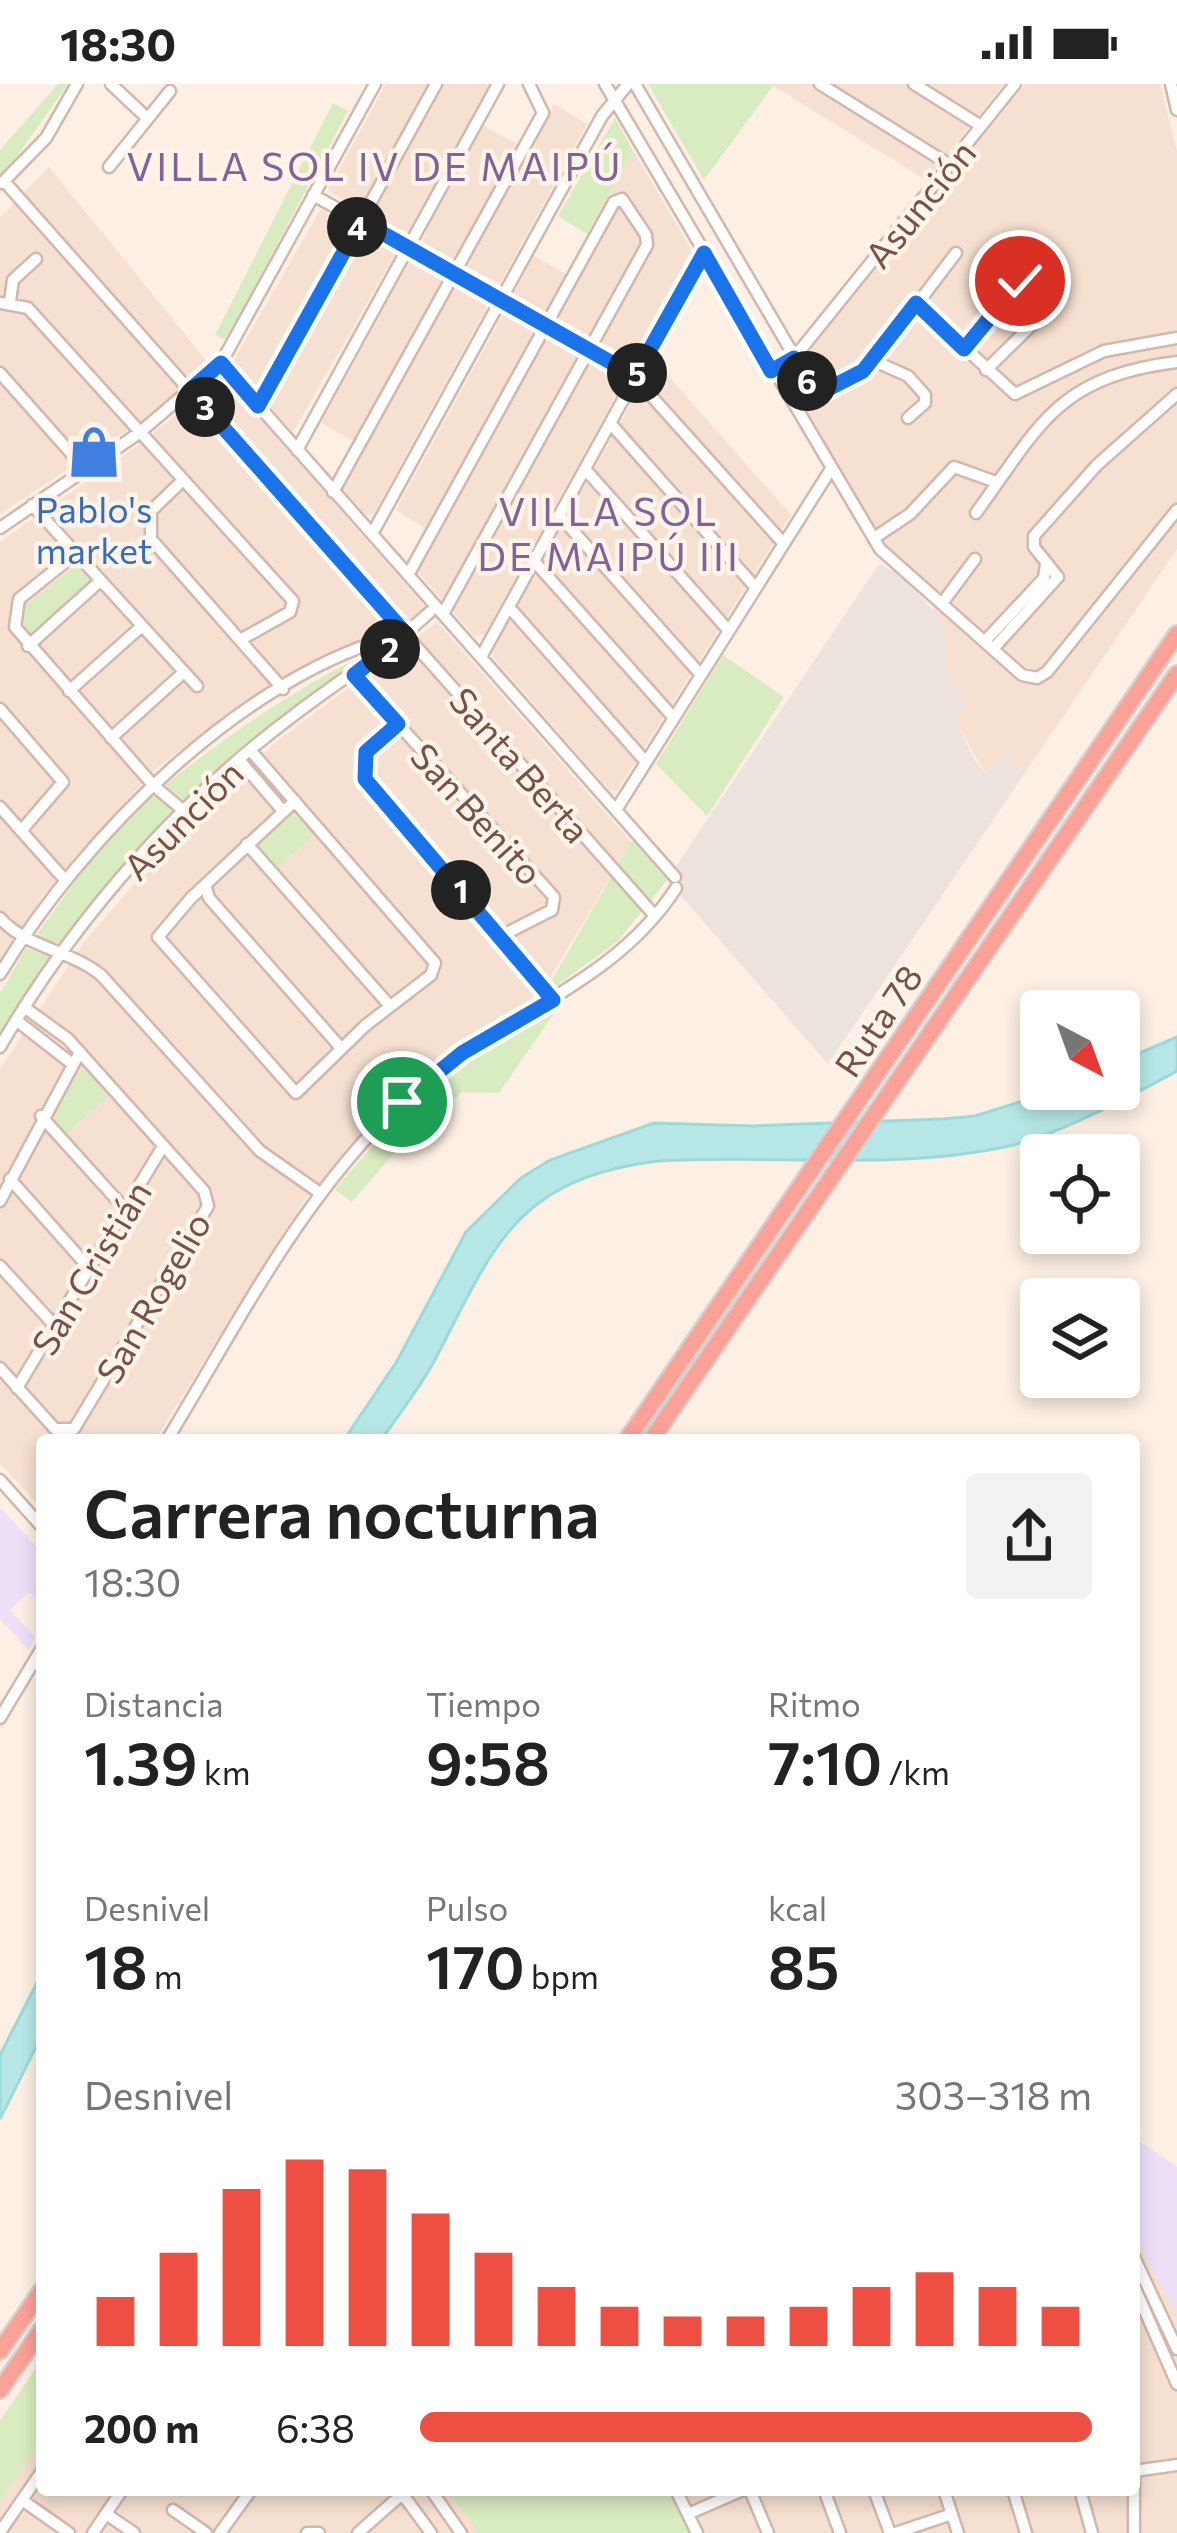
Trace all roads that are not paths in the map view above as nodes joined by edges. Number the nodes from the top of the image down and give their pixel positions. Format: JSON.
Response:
{"nodes":[{"id":1,"x":77,"y":84,"type":"edge"},
{"id":2,"x":111,"y":84,"type":"edge"},
{"id":3,"x":375,"y":84,"type":"edge"},
{"id":4,"x":436,"y":84,"type":"edge"},
{"id":5,"x":498,"y":84,"type":"edge"},
{"id":6,"x":529,"y":84,"type":"edge"},
{"id":7,"x":605,"y":84,"type":"edge"},
{"id":8,"x":631,"y":84,"type":"edge"},
{"id":9,"x":820,"y":84,"type":"edge"},
{"id":10,"x":914,"y":84,"type":"edge"},
{"id":11,"x":1171,"y":84,"type":"edge"},
{"id":12,"x":1012,"y":85,"type":"edge"},
{"id":13,"x":170,"y":92,"type":"dead end"},
{"id":14,"x":615,"y":99,"type":"junction"},
{"id":15,"x":1177,"y":110,"type":"edge"},
{"id":16,"x":147,"y":118,"type":"junction"},
{"id":17,"x":982,"y":126,"type":"junction"},
{"id":18,"x":950,"y":165,"type":"junction"},
{"id":19,"x":109,"y":167,"type":"dead end"},
{"id":20,"x":2,"y":183,"type":"edge"},
{"id":21,"x":314,"y":195,"type":"junction"},
{"id":22,"x":361,"y":221,"type":"junction"},
{"id":23,"x":409,"y":248,"type":"junction"},
{"id":24,"x":704,"y":253,"type":"junction"},
{"id":25,"x":956,"y":253,"type":"dead end"},
{"id":26,"x":36,"y":259,"type":"dead end"},
{"id":27,"x":454,"y":273,"type":"junction"},
{"id":28,"x":1020,"y":281,"type":"dead end"},
{"id":29,"x":501,"y":299,"type":"junction"},
{"id":30,"x":5,"y":302,"type":"edge"},
{"id":31,"x":916,"y":303,"type":"junction"},
{"id":32,"x":1041,"y":316,"type":"dead end"},
{"id":33,"x":548,"y":325,"type":"junction"},
{"id":34,"x":1177,"y":338,"type":"edge"},
{"id":35,"x":591,"y":348,"type":"junction"},
{"id":36,"x":964,"y":349,"type":"junction"},
{"id":37,"x":794,"y":358,"type":"junction"},
{"id":38,"x":874,"y":361,"type":"junction"},
{"id":39,"x":1177,"y":362,"type":"edge"},
{"id":40,"x":221,"y":363,"type":"junction"},
{"id":41,"x":986,"y":370,"type":"junction"},
{"id":42,"x":771,"y":371,"type":"junction"},
{"id":43,"x":0,"y":374,"type":"edge"},
{"id":44,"x":635,"y":376,"type":"junction"},
{"id":45,"x":190,"y":390,"type":"junction"},
{"id":46,"x":1177,"y":394,"type":"edge"},
{"id":47,"x":258,"y":406,"type":"junction"},
{"id":48,"x":908,"y":418,"type":"dead end"},
{"id":49,"x":610,"y":423,"type":"junction"},
{"id":50,"x":139,"y":433,"type":"junction"},
{"id":51,"x":297,"y":450,"type":"junction"},
{"id":52,"x":86,"y":469,"type":"junction"},
{"id":53,"x":584,"y":469,"type":"junction"},
{"id":54,"x":831,"y":469,"type":"junction"},
{"id":55,"x":182,"y":481,"type":"junction"},
{"id":56,"x":996,"y":482,"type":"junction"},
{"id":57,"x":334,"y":492,"type":"junction"},
{"id":58,"x":26,"y":508,"type":"junction"},
{"id":59,"x":1177,"y":510,"type":"edge"},
{"id":60,"x":976,"y":512,"type":"dead end"},
{"id":61,"x":559,"y":515,"type":"junction"},
{"id":62,"x":0,"y":525,"type":"edge"},
{"id":63,"x":372,"y":534,"type":"junction"},
{"id":64,"x":877,"y":543,"type":"junction"},
{"id":65,"x":784,"y":544,"type":"junction"},
{"id":66,"x":74,"y":554,"type":"junction"},
{"id":67,"x":975,"y":559,"type":"dead end"},
{"id":68,"x":534,"y":561,"type":"junction"},
{"id":69,"x":408,"y":575,"type":"junction"},
{"id":70,"x":99,"y":582,"type":"junction"},
{"id":71,"x":756,"y":588,"type":"junction"},
{"id":72,"x":944,"y":602,"type":"junction"},
{"id":73,"x":508,"y":608,"type":"junction"},
{"id":74,"x":7,"y":612,"type":"edge"},
{"id":75,"x":437,"y":613,"type":"junction"},
{"id":76,"x":142,"y":626,"type":"junction"},
{"id":77,"x":729,"y":631,"type":"junction"},
{"id":78,"x":406,"y":634,"type":"junction"},
{"id":79,"x":1177,"y":634,"type":"edge"},
{"id":80,"x":240,"y":640,"type":"junction"},
{"id":81,"x":990,"y":644,"type":"junction"},
{"id":82,"x":28,"y":646,"type":"junction"},
{"id":83,"x":481,"y":657,"type":"junction"},
{"id":84,"x":184,"y":672,"type":"junction"},
{"id":85,"x":1177,"y":674,"type":"edge"},
{"id":86,"x":354,"y":675,"type":"junction"},
{"id":87,"x":701,"y":675,"type":"junction"},
{"id":88,"x":197,"y":686,"type":"dead end"},
{"id":89,"x":283,"y":689,"type":"junction"},
{"id":90,"x":69,"y":691,"type":"junction"},
{"id":91,"x":0,"y":709,"type":"edge"},
{"id":92,"x":674,"y":718,"type":"junction"},
{"id":93,"x":398,"y":724,"type":"junction"},
{"id":94,"x":111,"y":738,"type":"junction"},
{"id":95,"x":251,"y":751,"type":"junction"},
{"id":96,"x":240,"y":761,"type":"junction"},
{"id":97,"x":646,"y":762,"type":"junction"},
{"id":98,"x":153,"y":785,"type":"junction"},
{"id":99,"x":295,"y":801,"type":"junction"},
{"id":100,"x":0,"y":807,"type":"edge"},
{"id":101,"x":616,"y":810,"type":"junction"},
{"id":102,"x":184,"y":811,"type":"junction"},
{"id":103,"x":284,"y":811,"type":"junction"},
{"id":104,"x":21,"y":831,"type":"junction"},
{"id":105,"x":247,"y":844,"type":"junction"},
{"id":106,"x":64,"y":880,"type":"junction"},
{"id":107,"x":206,"y":888,"type":"junction"},
{"id":108,"x":655,"y":916,"type":"junction"},
{"id":109,"x":0,"y":918,"type":"edge"},
{"id":110,"x":501,"y":937,"type":"junction"},
{"id":111,"x":23,"y":938,"type":"junction"},
{"id":112,"x":62,"y":952,"type":"junction"},
{"id":113,"x":0,"y":974,"type":"edge"},
{"id":114,"x":553,"y":1000,"type":"junction"},
{"id":115,"x":391,"y":1006,"type":"junction"},
{"id":116,"x":24,"y":1007,"type":"junction"},
{"id":117,"x":16,"y":1020,"type":"junction"},
{"id":118,"x":0,"y":1047,"type":"edge"},
{"id":119,"x":341,"y":1048,"type":"junction"},
{"id":120,"x":80,"y":1052,"type":"junction"},
{"id":121,"x":71,"y":1064,"type":"junction"},
{"id":122,"x":41,"y":1116,"type":"junction"},
{"id":123,"x":163,"y":1146,"type":"junction"},
{"id":124,"x":10,"y":1179,"type":"junction"},
{"id":125,"x":320,"y":1193,"type":"junction"},
{"id":126,"x":0,"y":1201,"type":"edge"},
{"id":127,"x":125,"y":1209,"type":"junction"},
{"id":128,"x":0,"y":1266,"type":"edge"},
{"id":129,"x":89,"y":1268,"type":"junction"},
{"id":130,"x":55,"y":1326,"type":"junction"},
{"id":131,"x":0,"y":1368,"type":"edge"},
{"id":132,"x":17,"y":1388,"type":"junction"},
{"id":133,"x":171,"y":1434,"type":"edge"},
{"id":134,"x":630,"y":1434,"type":"edge"},
{"id":135,"x":655,"y":1434,"type":"edge"},
{"id":136,"x":0,"y":1480,"type":"edge"},
{"id":137,"x":36,"y":1520,"type":"edge"},
{"id":138,"x":36,"y":1658,"type":"edge"},
{"id":139,"x":0,"y":1718,"type":"edge"},
{"id":140,"x":1140,"y":2270,"type":"edge"},
{"id":141,"x":36,"y":2299,"type":"edge"},
{"id":142,"x":1140,"y":2300,"type":"edge"},
{"id":143,"x":36,"y":2338,"type":"edge"},
{"id":144,"x":1177,"y":2349,"type":"edge"},
{"id":145,"x":0,"y":2351,"type":"edge"},
{"id":146,"x":1177,"y":2384,"type":"edge"},
{"id":147,"x":0,"y":2390,"type":"edge"},
{"id":148,"x":1177,"y":2465,"type":"edge"},
{"id":149,"x":1140,"y":2473,"type":"edge"},
{"id":150,"x":36,"y":2480,"type":"edge"},
{"id":151,"x":118,"y":2496,"type":"edge"},
{"id":152,"x":247,"y":2496,"type":"edge"},
{"id":153,"x":396,"y":2496,"type":"edge"},
{"id":154,"x":403,"y":2496,"type":"edge"},
{"id":155,"x":435,"y":2496,"type":"edge"},
{"id":156,"x":679,"y":2496,"type":"edge"},
{"id":157,"x":732,"y":2496,"type":"edge"},
{"id":158,"x":749,"y":2496,"type":"edge"},
{"id":159,"x":826,"y":2496,"type":"edge"},
{"id":160,"x":877,"y":2496,"type":"edge"},
{"id":161,"x":946,"y":2496,"type":"edge"},
{"id":162,"x":1020,"y":2496,"type":"edge"},
{"id":163,"x":1081,"y":2496,"type":"edge"},
{"id":164,"x":1134,"y":2496,"type":"edge"},
{"id":165,"x":22,"y":2500,"type":"junction"},
{"id":166,"x":173,"y":2510,"type":"dead end"},
{"id":167,"x":106,"y":2514,"type":"junction"},
{"id":168,"x":688,"y":2514,"type":"junction"},
{"id":169,"x":952,"y":2514,"type":"junction"},
{"id":170,"x":0,"y":2532,"type":"edge"},
{"id":171,"x":69,"y":2533,"type":"edge"},
{"id":172,"x":93,"y":2533,"type":"edge"},
{"id":173,"x":134,"y":2533,"type":"edge"},
{"id":174,"x":206,"y":2533,"type":"edge"},
{"id":175,"x":220,"y":2533,"type":"edge"},
{"id":176,"x":358,"y":2533,"type":"edge"},
{"id":177,"x":431,"y":2533,"type":"edge"},
{"id":178,"x":461,"y":2533,"type":"edge"},
{"id":179,"x":697,"y":2533,"type":"edge"},
{"id":180,"x":769,"y":2533,"type":"edge"},
{"id":181,"x":840,"y":2533,"type":"edge"},
{"id":182,"x":892,"y":2533,"type":"edge"},
{"id":183,"x":958,"y":2533,"type":"edge"},
{"id":184,"x":1026,"y":2533,"type":"edge"},
{"id":185,"x":1092,"y":2533,"type":"edge"},
{"id":186,"x":1134,"y":2533,"type":"edge"}],
"edges":[{"from":1,"to":20,"type":"street"},
{"from":2,"to":16,"type":"street"},
{"from":3,"to":21,"type":"street"},
{"from":4,"to":22,"type":"street"},
{"from":5,"to":23,"type":"street"},
{"from":6,"to":27,"type":"street"},
{"from":7,"to":14,"type":"street"},
{"from":8,"to":14,"type":"street"},
{"from":8,"to":37,"type":"street"},
{"from":9,"to":18,"type":"street"},
{"from":10,"to":17,"type":"street"},
{"from":11,"to":15,"type":"street"},
{"from":12,"to":17,"type":"street","name":"Asunción"},
{"from":13,"to":16,"type":"street"},
{"from":14,"to":24,"type":"street"},
{"from":14,"to":29,"type":"street"},
{"from":16,"to":19,"type":"street"},
{"from":17,"to":18,"type":"street","name":"Asunción"},
{"from":18,"to":37,"type":"street","name":"Asunción"},
{"from":20,"to":45,"type":"street","name":"Santa Berta"},
{"from":21,"to":22,"type":"street"},
{"from":21,"to":40,"type":"street"},
{"from":22,"to":23,"type":"street"},
{"from":22,"to":47,"type":"street"},
{"from":23,"to":27,"type":"street"},
{"from":23,"to":51,"type":"street"},
{"from":24,"to":42,"type":"street"},
{"from":24,"to":44,"type":"street"},
{"from":25,"to":31,"type":"street"},
{"from":26,"to":30,"type":"street"},
{"from":27,"to":29,"type":"street"},
{"from":27,"to":57,"type":"street"},
{"from":28,"to":36,"type":"street"},
{"from":29,"to":33,"type":"street"},
{"from":29,"to":63,"type":"street"},
{"from":30,"to":50,"type":"street"},
{"from":31,"to":36,"type":"street"},
{"from":31,"to":38,"type":"street"},
{"from":32,"to":41,"type":"street"},
{"from":33,"to":35,"type":"street"},
{"from":33,"to":35,"type":"street","name":"Asunción"},
{"from":33,"to":69,"type":"street"},
{"from":34,"to":41,"type":"street"},
{"from":35,"to":44,"type":"street"},
{"from":35,"to":75,"type":"street","name":"Asunción"},
{"from":36,"to":41,"type":"street"},
{"from":37,"to":38,"type":"street"},
{"from":37,"to":42,"type":"street","name":"Asunción"},
{"from":38,"to":48,"type":"street"},
{"from":39,"to":56,"type":"street"},
{"from":40,"to":45,"type":"street"},
{"from":40,"to":47,"type":"street"},
{"from":42,"to":54,"type":"street"},
{"from":43,"to":52,"type":"street"},
{"from":44,"to":49,"type":"street"},
{"from":44,"to":65,"type":"street"},
{"from":45,"to":50,"type":"street"},
{"from":45,"to":78,"type":"street","name":"Santa Berta"},
{"from":46,"to":81,"type":"street"},
{"from":47,"to":51,"type":"street"},
{"from":49,"to":53,"type":"street"},
{"from":49,"to":71,"type":"street"},
{"from":50,"to":52,"type":"street"},
{"from":50,"to":55,"type":"street"},
{"from":51,"to":57,"type":"street"},
{"from":52,"to":58,"type":"street"},
{"from":53,"to":61,"type":"street"},
{"from":53,"to":77,"type":"street"},
{"from":54,"to":64,"type":"street"},
{"from":54,"to":65,"type":"street"},
{"from":55,"to":80,"type":"street"},
{"from":55,"to":80,"type":"street"},
{"from":56,"to":60,"type":"street"},
{"from":56,"to":64,"type":"street"},
{"from":57,"to":63,"type":"street"},
{"from":58,"to":62,"type":"street"},
{"from":58,"to":66,"type":"street"},
{"from":59,"to":81,"type":"street"},
{"from":61,"to":68,"type":"street"},
{"from":61,"to":87,"type":"street"},
{"from":63,"to":69,"type":"street"},
{"from":64,"to":72,"type":"street"},
{"from":65,"to":71,"type":"street"},
{"from":66,"to":70,"type":"street"},
{"from":66,"to":74,"type":"street"},
{"from":67,"to":72,"type":"street"},
{"from":68,"to":73,"type":"street"},
{"from":68,"to":92,"type":"street"},
{"from":69,"to":75,"type":"street"},
{"from":70,"to":76,"type":"street"},
{"from":70,"to":82,"type":"street"},
{"from":71,"to":77,"type":"street"},
{"from":72,"to":81,"type":"street"},
{"from":73,"to":83,"type":"street"},
{"from":73,"to":97,"type":"street"},
{"from":74,"to":82,"type":"street"},
{"from":75,"to":78,"type":"street","name":"Asunción"},
{"from":75,"to":83,"type":"street"},
{"from":76,"to":84,"type":"street"},
{"from":76,"to":90,"type":"street"},
{"from":77,"to":87,"type":"street"},
{"from":78,"to":86,"type":"street","name":"Asunción"},
{"from":78,"to":89,"type":"street","name":"Asunción"},
{"from":78,"to":108,"type":"street","name":"Santa Berta"},
{"from":79,"to":134,"type":"highway","name":"Ruta 78"},
{"from":80,"to":89,"type":"street"},
{"from":82,"to":90,"type":"street"},
{"from":83,"to":101,"type":"street"},
{"from":84,"to":88,"type":"street"},
{"from":84,"to":94,"type":"street"},
{"from":85,"to":135,"type":"highway","name":"Ruta 78"},
{"from":86,"to":93,"type":"street","name":"San Benito"},
{"from":86,"to":95,"type":"street","name":"Asunción"},
{"from":87,"to":92,"type":"street"},
{"from":89,"to":98,"type":"street","name":"Asunción"},
{"from":90,"to":94,"type":"street"},
{"from":91,"to":104,"type":"street"},
{"from":92,"to":97,"type":"street"},
{"from":93,"to":110,"type":"street"},
{"from":93,"to":110,"type":"street","name":"San Benito"},
{"from":94,"to":98,"type":"street"},
{"from":95,"to":96,"type":"street","name":"Asunción"},
{"from":95,"to":99,"type":"street"},
{"from":96,"to":102,"type":"street","name":"Asunción"},
{"from":96,"to":103,"type":"street"},
{"from":97,"to":101,"type":"street"},
{"from":98,"to":102,"type":"street"},
{"from":98,"to":106,"type":"street","name":"Asunción"},
{"from":99,"to":103,"type":"street"},
{"from":99,"to":115,"type":"street"},
{"from":100,"to":104,"type":"street"},
{"from":101,"to":108,"type":"street"},
{"from":102,"to":112,"type":"street","name":"Asunción"},
{"from":103,"to":105,"type":"street"},
{"from":104,"to":106,"type":"street"},
{"from":105,"to":107,"type":"street"},
{"from":105,"to":115,"type":"street"},
{"from":106,"to":111,"type":"street","name":"Asunción"},
{"from":107,"to":119,"type":"street"},
{"from":107,"to":119,"type":"street"},
{"from":108,"to":114,"type":"street"},
{"from":109,"to":111,"type":"street"},
{"from":110,"to":114,"type":"street"},
{"from":111,"to":112,"type":"street"},
{"from":111,"to":113,"type":"street","name":"Asunción"},
{"from":112,"to":116,"type":"street","name":"Asunción"},
{"from":112,"to":125,"type":"street"},
{"from":114,"to":125,"type":"street"},
{"from":115,"to":119,"type":"street"},
{"from":116,"to":117,"type":"street","name":"Asunción"},
{"from":116,"to":120,"type":"street","name":"San Rogelio"},
{"from":117,"to":118,"type":"street","name":"Asunción"},
{"from":117,"to":121,"type":"street"},
{"from":120,"to":121,"type":"street"},
{"from":120,"to":123,"type":"street","name":"San Rogelio"},
{"from":121,"to":122,"type":"street"},
{"from":122,"to":124,"type":"street"},
{"from":122,"to":127,"type":"street"},
{"from":123,"to":127,"type":"street","name":"San Cristián"},
{"from":123,"to":132,"type":"street","name":"San Rogelio"},
{"from":124,"to":126,"type":"street"},
{"from":124,"to":129,"type":"street"},
{"from":125,"to":133,"type":"street"},
{"from":127,"to":129,"type":"street","name":"San Cristián"},
{"from":128,"to":130,"type":"street"},
{"from":129,"to":130,"type":"street","name":"San Cristián"},
{"from":130,"to":132,"type":"street","name":"San Cristián"},
{"from":131,"to":132,"type":"street"},
{"from":136,"to":137,"type":"street"},
{"from":138,"to":139,"type":"street"},
{"from":140,"to":144,"type":"street"},
{"from":141,"to":145,"type":"highway"},
{"from":142,"to":146,"type":"street"},
{"from":143,"to":147,"type":"highway"},
{"from":148,"to":149,"type":"street"},
{"from":150,"to":165,"type":"street"},
{"from":151,"to":167,"type":"street"},
{"from":152,"to":175,"type":"street"},
{"from":153,"to":176,"type":"street"},
{"from":154,"to":177,"type":"street"},
{"from":155,"to":178,"type":"street"},
{"from":156,"to":168,"type":"street"},
{"from":157,"to":168,"type":"street"},
{"from":158,"to":180,"type":"street"},
{"from":159,"to":181,"type":"street"},
{"from":160,"to":182,"type":"street"},
{"from":161,"to":169,"type":"street"},
{"from":162,"to":184,"type":"street"},
{"from":163,"to":185,"type":"street"},
{"from":164,"to":186,"type":"street"},
{"from":165,"to":170,"type":"street"},
{"from":165,"to":171,"type":"street"},
{"from":166,"to":174,"type":"street"},
{"from":167,"to":172,"type":"street"},
{"from":167,"to":173,"type":"street"},
{"from":168,"to":179,"type":"street"},
{"from":169,"to":182,"type":"street"},
{"from":169,"to":183,"type":"street"}]}
